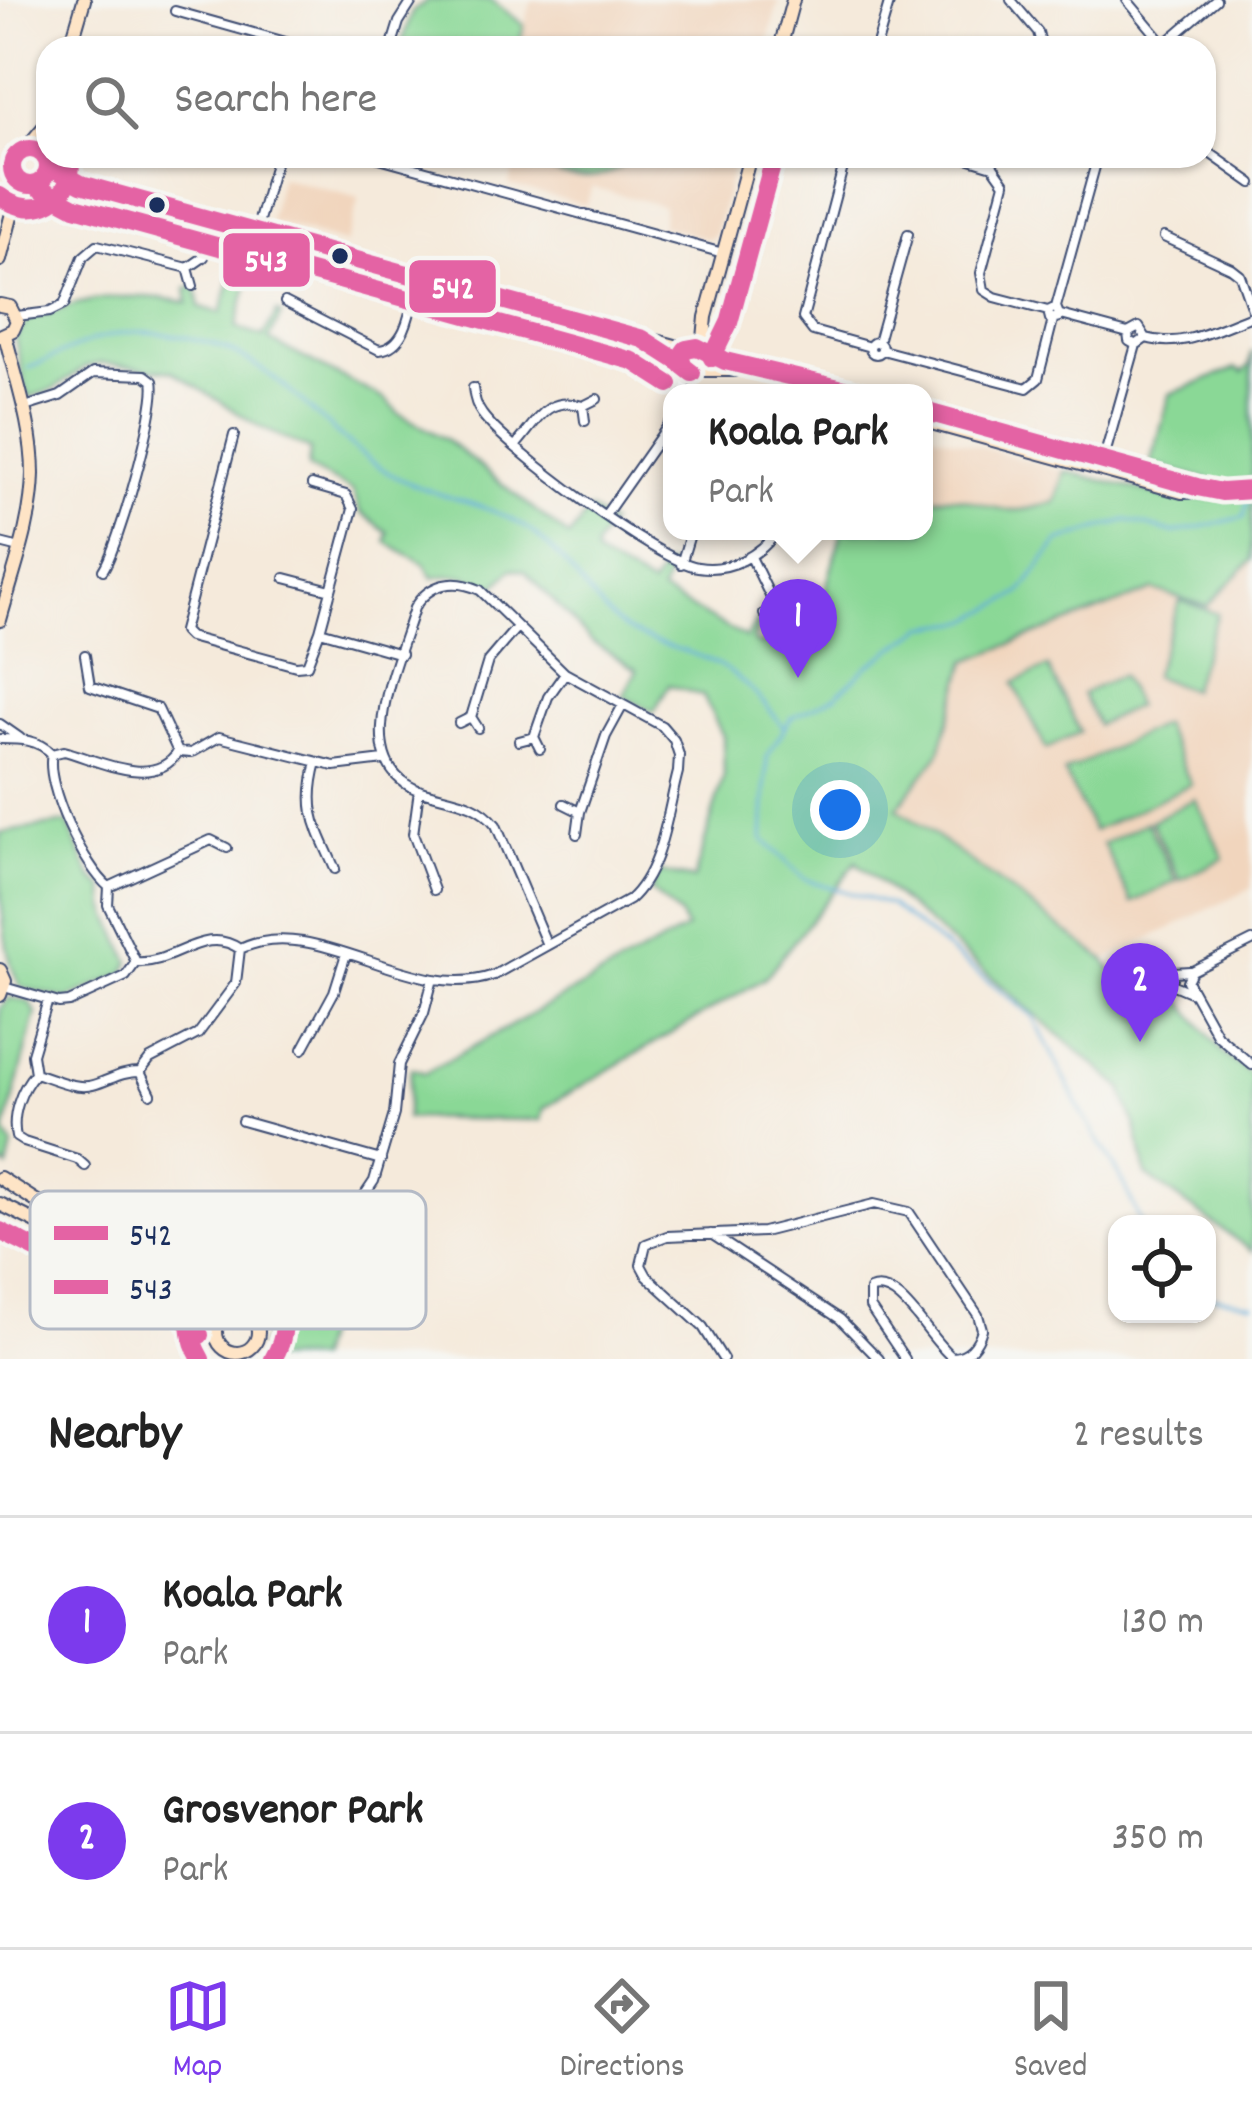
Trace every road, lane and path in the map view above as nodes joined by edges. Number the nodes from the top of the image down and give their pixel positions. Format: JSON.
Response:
{"nodes":[{"id":1,"x":84,"y":0,"type":"edge"},
{"id":2,"x":412,"y":0,"type":"edge"},
{"id":3,"x":794,"y":0,"type":"edge"},
{"id":4,"x":890,"y":0,"type":"edge"},
{"id":5,"x":1011,"y":0,"type":"edge"},
{"id":6,"x":1126,"y":0,"type":"edge"},
{"id":7,"x":1216,"y":0,"type":"edge"},
{"id":8,"x":175,"y":11,"type":"dead end"},
{"id":9,"x":74,"y":36,"type":"edge"},
{"id":10,"x":261,"y":36,"type":"edge"},
{"id":11,"x":395,"y":36,"type":"edge"},
{"id":12,"x":784,"y":36,"type":"edge"},
{"id":13,"x":880,"y":36,"type":"edge"},
{"id":14,"x":1039,"y":36,"type":"edge"},
{"id":15,"x":1154,"y":36,"type":"edge"},
{"id":16,"x":1174,"y":36,"type":"edge"},
{"id":17,"x":36,"y":135,"type":"edge"},
{"id":18,"x":21,"y":152,"type":"junction"},
{"id":19,"x":36,"y":157,"type":"edge"},
{"id":20,"x":1216,"y":158,"type":"edge"},
{"id":21,"x":7,"y":166,"type":"edge"},
{"id":22,"x":42,"y":168,"type":"edge"},
{"id":23,"x":57,"y":168,"type":"edge"},
{"id":24,"x":274,"y":168,"type":"edge"},
{"id":25,"x":415,"y":168,"type":"edge"},
{"id":26,"x":747,"y":168,"type":"edge"},
{"id":27,"x":844,"y":168,"type":"edge"},
{"id":28,"x":995,"y":168,"type":"edge"},
{"id":29,"x":1095,"y":168,"type":"edge"},
{"id":30,"x":38,"y":182,"type":"junction"},
{"id":31,"x":1252,"y":183,"type":"edge"},
{"id":32,"x":80,"y":184,"type":"junction"},
{"id":33,"x":12,"y":213,"type":"junction"},
{"id":34,"x":256,"y":231,"type":"junction"},
{"id":35,"x":908,"y":234,"type":"dead end"},
{"id":36,"x":1164,"y":237,"type":"dead end"},
{"id":37,"x":723,"y":253,"type":"junction"},
{"id":38,"x":204,"y":257,"type":"dead end"},
{"id":39,"x":0,"y":260,"type":"edge"},
{"id":40,"x":188,"y":268,"type":"junction"},
{"id":41,"x":418,"y":276,"type":"junction"},
{"id":42,"x":193,"y":286,"type":"dead end"},
{"id":43,"x":285,"y":302,"type":"dead end"},
{"id":44,"x":0,"y":305,"type":"edge"},
{"id":45,"x":1252,"y":312,"type":"edge"},
{"id":46,"x":1054,"y":313,"type":"junction"},
{"id":47,"x":16,"y":316,"type":"junction"},
{"id":48,"x":1128,"y":333,"type":"junction"},
{"id":49,"x":2,"y":336,"type":"edge"},
{"id":50,"x":1146,"y":338,"type":"junction"},
{"id":51,"x":643,"y":339,"type":"junction"},
{"id":52,"x":1136,"y":345,"type":"junction"},
{"id":53,"x":876,"y":346,"type":"junction"},
{"id":54,"x":696,"y":350,"type":"junction"},
{"id":55,"x":682,"y":365,"type":"junction"},
{"id":56,"x":701,"y":371,"type":"junction"},
{"id":57,"x":685,"y":384,"type":"edge"},
{"id":58,"x":693,"y":384,"type":"edge"},
{"id":59,"x":799,"y":384,"type":"edge"},
{"id":60,"x":821,"y":384,"type":"edge"},
{"id":61,"x":472,"y":388,"type":"dead end"},
{"id":62,"x":596,"y":399,"type":"dead end"},
{"id":63,"x":584,"y":406,"type":"junction"},
{"id":64,"x":23,"y":407,"type":"junction"},
{"id":65,"x":933,"y":414,"type":"edge"},
{"id":66,"x":585,"y":421,"type":"dead end"},
{"id":67,"x":933,"y":423,"type":"edge"},
{"id":68,"x":663,"y":433,"type":"edge"},
{"id":69,"x":234,"y":435,"type":"dead end"},
{"id":70,"x":1009,"y":441,"type":"junction"},
{"id":71,"x":516,"y":446,"type":"junction"},
{"id":72,"x":1102,"y":466,"type":"junction"},
{"id":73,"x":313,"y":485,"type":"dead end"},
{"id":74,"x":1252,"y":490,"type":"edge"},
{"id":75,"x":606,"y":514,"type":"junction"},
{"id":76,"x":688,"y":540,"type":"edge"},
{"id":77,"x":769,"y":540,"type":"edge"},
{"id":78,"x":0,"y":543,"type":"edge"},
{"id":79,"x":20,"y":548,"type":"junction"},
{"id":80,"x":751,"y":557,"type":"junction"},
{"id":81,"x":681,"y":564,"type":"junction"},
{"id":82,"x":103,"y":570,"type":"dead end"},
{"id":83,"x":281,"y":576,"type":"dead end"},
{"id":84,"x":331,"y":590,"type":"junction"},
{"id":85,"x":774,"y":604,"type":"junction"},
{"id":86,"x":785,"y":607,"type":"dead end"},
{"id":87,"x":764,"y":614,"type":"dead end"},
{"id":88,"x":0,"y":620,"type":"edge"},
{"id":89,"x":518,"y":627,"type":"junction"},
{"id":90,"x":320,"y":631,"type":"junction"},
{"id":91,"x":401,"y":654,"type":"junction"},
{"id":92,"x":86,"y":655,"type":"dead end"},
{"id":93,"x":565,"y":673,"type":"junction"},
{"id":94,"x":623,"y":705,"type":"junction"},
{"id":95,"x":471,"y":717,"type":"junction"},
{"id":96,"x":459,"y":723,"type":"dead end"},
{"id":97,"x":0,"y":724,"type":"edge"},
{"id":98,"x":478,"y":728,"type":"dead end"},
{"id":99,"x":534,"y":737,"type":"junction"},
{"id":100,"x":0,"y":739,"type":"edge"},
{"id":101,"x":22,"y":739,"type":"junction"},
{"id":102,"x":519,"y":741,"type":"dead end"},
{"id":103,"x":540,"y":749,"type":"dead end"},
{"id":104,"x":178,"y":752,"type":"junction"},
{"id":105,"x":52,"y":754,"type":"junction"},
{"id":106,"x":384,"y":760,"type":"junction"},
{"id":107,"x":317,"y":762,"type":"junction"},
{"id":108,"x":419,"y":790,"type":"junction"},
{"id":109,"x":563,"y":804,"type":"dead end"},
{"id":110,"x":580,"y":812,"type":"junction"},
{"id":111,"x":577,"y":834,"type":"dead end"},
{"id":112,"x":227,"y":848,"type":"dead end"},
{"id":113,"x":335,"y":869,"type":"dead end"},
{"id":114,"x":109,"y":887,"type":"junction"},
{"id":115,"x":434,"y":890,"type":"dead end"},
{"id":116,"x":1252,"y":941,"type":"edge"},
{"id":117,"x":547,"y":945,"type":"junction"},
{"id":118,"x":240,"y":949,"type":"junction"},
{"id":119,"x":346,"y":954,"type":"junction"},
{"id":120,"x":136,"y":962,"type":"junction"},
{"id":121,"x":0,"y":970,"type":"edge"},
{"id":122,"x":1192,"y":971,"type":"junction"},
{"id":123,"x":433,"y":980,"type":"junction"},
{"id":124,"x":2,"y":991,"type":"edge"},
{"id":125,"x":1190,"y":993,"type":"junction"},
{"id":126,"x":48,"y":1000,"type":"junction"},
{"id":127,"x":303,"y":1048,"type":"dead end"},
{"id":128,"x":1252,"y":1065,"type":"edge"},
{"id":129,"x":140,"y":1072,"type":"junction"},
{"id":130,"x":35,"y":1073,"type":"junction"},
{"id":131,"x":151,"y":1094,"type":"dead end"},
{"id":132,"x":242,"y":1121,"type":"dead end"},
{"id":133,"x":381,"y":1160,"type":"junction"},
{"id":134,"x":85,"y":1166,"type":"dead end"},
{"id":135,"x":0,"y":1178,"type":"edge"},
{"id":136,"x":367,"y":1191,"type":"edge"},
{"id":137,"x":30,"y":1197,"type":"edge"},
{"id":138,"x":0,"y":1204,"type":"edge"},
{"id":139,"x":30,"y":1219,"type":"edge"},
{"id":140,"x":710,"y":1234,"type":"junction"},
{"id":141,"x":219,"y":1329,"type":"edge"},
{"id":142,"x":258,"y":1329,"type":"edge"},
{"id":143,"x":253,"y":1352,"type":"edge"},
{"id":144,"x":236,"y":1356,"type":"edge"},
{"id":145,"x":723,"y":1359,"type":"edge"},
{"id":146,"x":879,"y":1359,"type":"edge"},
{"id":147,"x":905,"y":1359,"type":"edge"}],
"edges":[{"from":1,"to":9,"type":"street"},
{"from":2,"to":11,"type":"street"},
{"from":3,"to":12,"type":"street"},
{"from":4,"to":13,"type":"street"},
{"from":5,"to":14,"type":"street"},
{"from":6,"to":15,"type":"street"},
{"from":7,"to":16,"type":"street"},
{"from":8,"to":10,"type":"street"},
{"from":17,"to":18,"type":"street"},
{"from":18,"to":19,"type":"street"},
{"from":18,"to":21,"type":"street"},
{"from":20,"to":31,"type":"street"},
{"from":21,"to":30,"type":"street"},
{"from":21,"to":33,"type":"street"},
{"from":22,"to":30,"type":"street"},
{"from":23,"to":32,"type":"street"},
{"from":24,"to":34,"type":"street"},
{"from":25,"to":37,"type":"street"},
{"from":26,"to":37,"type":"street"},
{"from":27,"to":53,"type":"street"},
{"from":28,"to":46,"type":"street"},
{"from":29,"to":46,"type":"street"},
{"from":30,"to":32,"type":"street"},
{"from":30,"to":33,"type":"street"},
{"from":32,"to":34,"type":"street"},
{"from":33,"to":39,"type":"street"},
{"from":34,"to":41,"type":"street"},
{"from":35,"to":53,"type":"street"},
{"from":36,"to":45,"type":"street"},
{"from":37,"to":54,"type":"street"},
{"from":38,"to":40,"type":"street"},
{"from":40,"to":42,"type":"street"},
{"from":40,"to":47,"type":"street"},
{"from":41,"to":43,"type":"street"},
{"from":41,"to":51,"type":"street"},
{"from":44,"to":47,"type":"street"},
{"from":45,"to":50,"type":"street"},
{"from":46,"to":48,"type":"street"},
{"from":46,"to":53,"type":"street"},
{"from":47,"to":49,"type":"street"},
{"from":48,"to":50,"type":"street"},
{"from":48,"to":52,"type":"street"},
{"from":49,"to":64,"type":"street"},
{"from":50,"to":52,"type":"street"},
{"from":51,"to":54,"type":"street"},
{"from":51,"to":55,"type":"street"},
{"from":52,"to":72,"type":"street"},
{"from":54,"to":55,"type":"street"},
{"from":54,"to":56,"type":"street"},
{"from":54,"to":60,"type":"street"},
{"from":55,"to":56,"type":"street"},
{"from":55,"to":57,"type":"street"},
{"from":56,"to":58,"type":"street"},
{"from":56,"to":59,"type":"street"},
{"from":61,"to":71,"type":"street"},
{"from":62,"to":63,"type":"street"},
{"from":63,"to":66,"type":"street"},
{"from":63,"to":71,"type":"street"},
{"from":64,"to":79,"type":"street"},
{"from":64,"to":82,"type":"street"},
{"from":65,"to":70,"type":"street"},
{"from":67,"to":70,"type":"street"},
{"from":68,"to":75,"type":"street"},
{"from":69,"to":90,"type":"street"},
{"from":70,"to":72,"type":"street"},
{"from":71,"to":75,"type":"street"},
{"from":72,"to":74,"type":"street"},
{"from":73,"to":84,"type":"street"},
{"from":75,"to":81,"type":"street"},
{"from":76,"to":81,"type":"street"},
{"from":77,"to":80,"type":"street"},
{"from":78,"to":79,"type":"street"},
{"from":79,"to":88,"type":"street"},
{"from":80,"to":81,"type":"street"},
{"from":80,"to":85,"type":"street"},
{"from":83,"to":84,"type":"street"},
{"from":84,"to":90,"type":"street"},
{"from":85,"to":86,"type":"street"},
{"from":85,"to":87,"type":"street"},
{"from":89,"to":91,"type":"street"},
{"from":89,"to":93,"type":"street"},
{"from":89,"to":95,"type":"street"},
{"from":90,"to":91,"type":"street"},
{"from":91,"to":106,"type":"street"},
{"from":92,"to":104,"type":"street"},
{"from":93,"to":94,"type":"street"},
{"from":93,"to":99,"type":"street"},
{"from":94,"to":110,"type":"street"},
{"from":94,"to":117,"type":"street"},
{"from":95,"to":96,"type":"street"},
{"from":95,"to":98,"type":"street"},
{"from":97,"to":101,"type":"street"},
{"from":99,"to":102,"type":"street"},
{"from":99,"to":103,"type":"street"},
{"from":100,"to":101,"type":"street"},
{"from":101,"to":105,"type":"street"},
{"from":104,"to":105,"type":"street"},
{"from":104,"to":107,"type":"street"},
{"from":105,"to":114,"type":"street"},
{"from":106,"to":107,"type":"street"},
{"from":106,"to":108,"type":"street"},
{"from":107,"to":113,"type":"street"},
{"from":108,"to":115,"type":"street"},
{"from":108,"to":117,"type":"street"},
{"from":109,"to":110,"type":"street"},
{"from":110,"to":111,"type":"street"},
{"from":112,"to":114,"type":"street"},
{"from":114,"to":120,"type":"street"},
{"from":116,"to":122,"type":"street"},
{"from":117,"to":123,"type":"street"},
{"from":118,"to":119,"type":"street"},
{"from":118,"to":120,"type":"street"},
{"from":118,"to":129,"type":"street"},
{"from":119,"to":123,"type":"street"},
{"from":119,"to":127,"type":"street"},
{"from":120,"to":126,"type":"street"},
{"from":121,"to":124,"type":"street"},
{"from":122,"to":125,"type":"street"},
{"from":122,"to":125,"type":"street"},
{"from":123,"to":133,"type":"street"},
{"from":124,"to":126,"type":"street"},
{"from":125,"to":128,"type":"street"},
{"from":126,"to":130,"type":"street"},
{"from":129,"to":130,"type":"street"},
{"from":129,"to":131,"type":"street"},
{"from":130,"to":134,"type":"street"},
{"from":132,"to":133,"type":"street"},
{"from":133,"to":136,"type":"street"},
{"from":135,"to":137,"type":"street"},
{"from":138,"to":139,"type":"street"},
{"from":140,"to":145,"type":"street"},
{"from":140,"to":146,"type":"street"},
{"from":140,"to":147,"type":"street"},
{"from":141,"to":144,"type":"street"},
{"from":142,"to":143,"type":"street"},
{"from":143,"to":144,"type":"street"}]}
